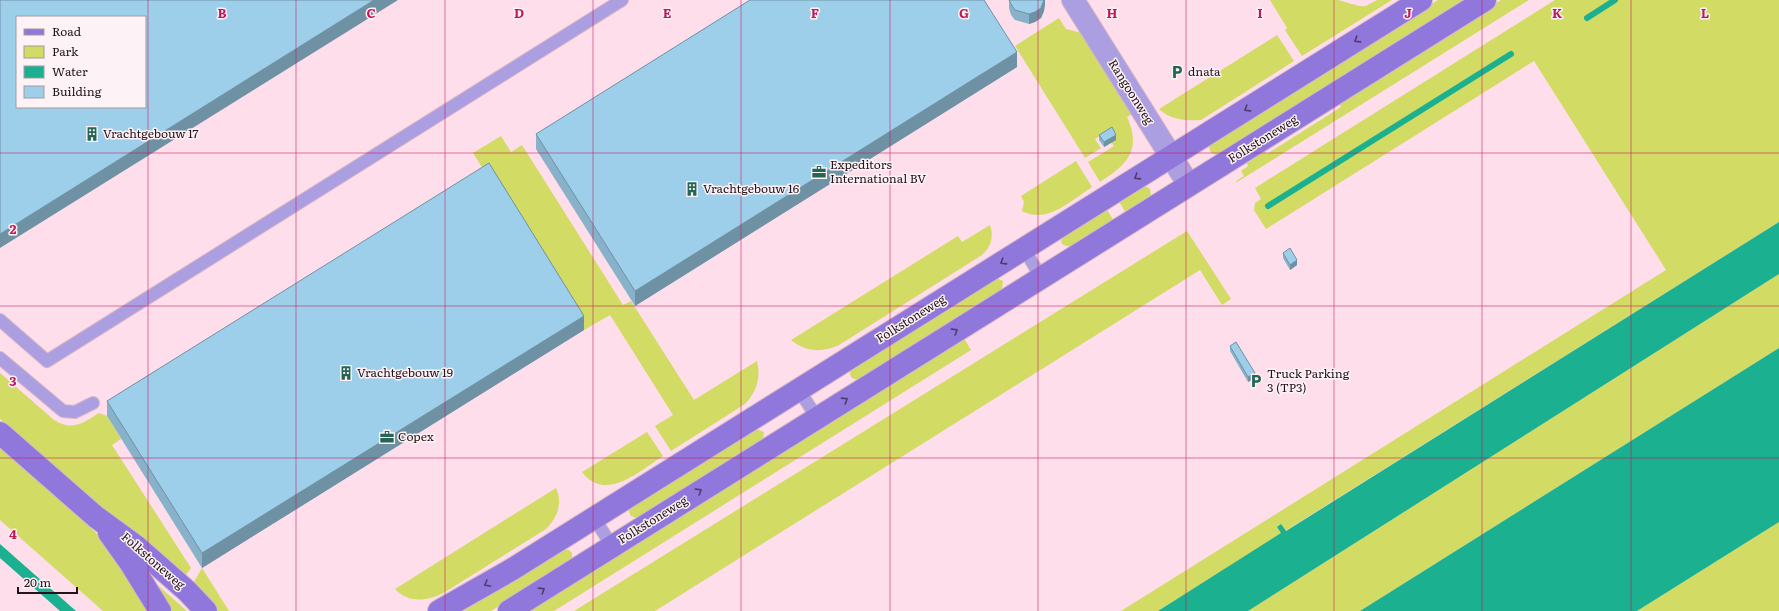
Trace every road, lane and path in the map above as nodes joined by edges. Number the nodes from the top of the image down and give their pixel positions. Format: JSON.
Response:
{"nodes":[{"id":1,"x":622,"y":0,"type":"edge"},
{"id":2,"x":1073,"y":0,"type":"edge"},
{"id":3,"x":1421,"y":0,"type":"edge"},
{"id":4,"x":1485,"y":0,"type":"edge"},
{"id":5,"x":1171,"y":156,"type":"junction"},
{"id":6,"x":1189,"y":185,"type":"junction"},
{"id":7,"x":1024,"y":249,"type":"junction"},
{"id":8,"x":1041,"y":277,"type":"junction"},
{"id":9,"x":0,"y":320,"type":"edge"},
{"id":10,"x":0,"y":358,"type":"edge"},
{"id":11,"x":799,"y":390,"type":"junction"},
{"id":12,"x":93,"y":403,"type":"dead end"},
{"id":13,"x":817,"y":418,"type":"junction"},
{"id":14,"x":0,"y":433,"type":"edge"},
{"id":15,"x":96,"y":517,"type":"junction"},
{"id":16,"x":594,"y":518,"type":"junction"},
{"id":17,"x":612,"y":546,"type":"junction"},
{"id":18,"x":160,"y":611,"type":"edge"},
{"id":19,"x":206,"y":611,"type":"edge"},
{"id":20,"x":439,"y":611,"type":"edge"},
{"id":21,"x":509,"y":611,"type":"edge"}],
"edges":[{"from":1,"to":9,"type":"lane"},
{"from":2,"to":5,"type":"street","name":"Rangoonweg"},
{"from":3,"to":5,"type":"street","name":"Folkstoneweg","one_way":true},
{"from":4,"to":6,"type":"street","name":"Folkstoneweg"},
{"from":5,"to":6,"type":"street","name":"Rangoonweg"},
{"from":5,"to":7,"type":"street","name":"Folkstoneweg","one_way":true},
{"from":6,"to":8,"type":"street","name":"Folkstoneweg"},
{"from":7,"to":8,"type":"lane"},
{"from":7,"to":11,"type":"street","name":"Folkstoneweg","one_way":true},
{"from":13,"to":8,"type":"street","name":"Folkstoneweg","one_way":true},
{"from":10,"to":12,"type":"lane"},
{"from":11,"to":13,"type":"lane"},
{"from":11,"to":16,"type":"street","name":"Folkstoneweg"},
{"from":17,"to":13,"type":"street","name":"Folkstoneweg","one_way":true},
{"from":14,"to":15,"type":"street","name":"Folkstoneweg"},
{"from":15,"to":18,"type":"street","name":"Folkstoneweg"},
{"from":15,"to":19,"type":"street","name":"Folkstoneweg"},
{"from":16,"to":17,"type":"lane","name":"Folkstoneweg"},
{"from":16,"to":20,"type":"street","name":"Folkstoneweg","one_way":true},
{"from":21,"to":17,"type":"street","name":"Folkstoneweg","one_way":true}]}
